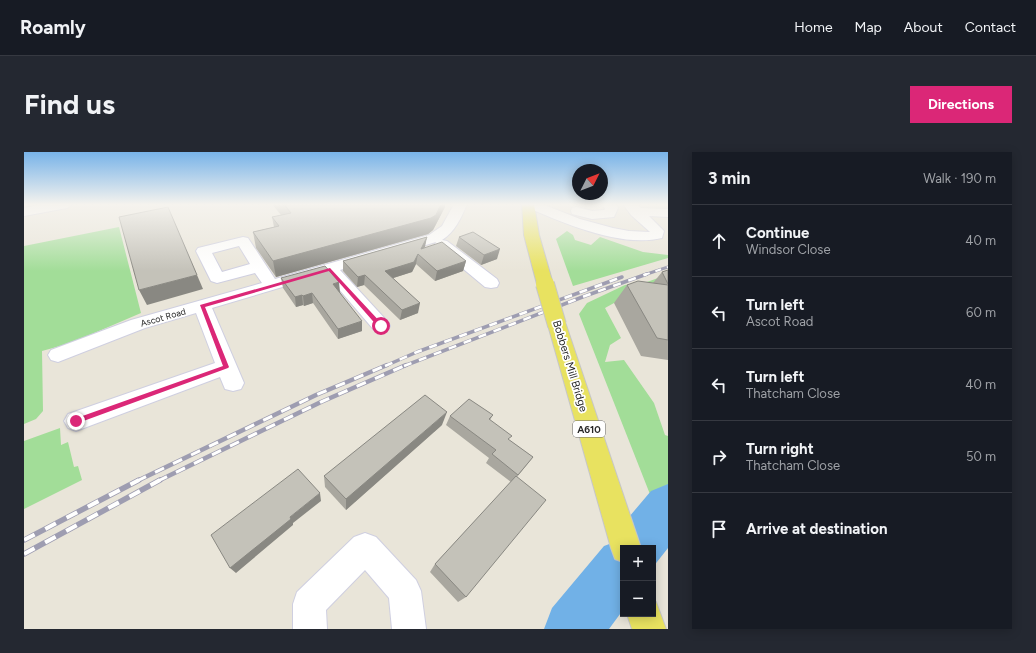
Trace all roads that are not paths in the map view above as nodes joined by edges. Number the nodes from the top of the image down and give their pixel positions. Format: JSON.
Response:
{"nodes":[{"id":1,"x":450,"y":226,"type":"edge"},
{"id":2,"x":530,"y":226,"type":"edge"},
{"id":3,"x":605,"y":226,"type":"edge"},
{"id":4,"x":651,"y":226,"type":"edge"},
{"id":5,"x":652,"y":237,"type":"junction"},
{"id":6,"x":668,"y":237,"type":"edge"},
{"id":7,"x":434,"y":238,"type":"junction"},
{"id":8,"x":260,"y":267,"type":"dead end"},
{"id":9,"x":330,"y":269,"type":"junction"},
{"id":10,"x":491,"y":283,"type":"dead end"},
{"id":11,"x":272,"y":286,"type":"junction"},
{"id":12,"x":202,"y":306,"type":"junction"},
{"id":13,"x":381,"y":326,"type":"dead end"},
{"id":14,"x":58,"y":355,"type":"dead end"},
{"id":15,"x":76,"y":421,"type":"dead end"},
{"id":16,"x":624,"y":540,"type":"edge"},
{"id":17,"x":645,"y":617,"type":"edge"},
{"id":18,"x":310,"y":629,"type":"edge"},
{"id":19,"x":409,"y":629,"type":"edge"},
{"id":20,"x":649,"y":629,"type":"edge"}],
"edges":[{"from":1,"to":7,"type":"street","name":"Ascot Road"},
{"from":2,"to":16,"type":"main road","name":"Bobbers Mill Bridge","number":"A610","bridge":true},
{"from":3,"to":5,"type":"street"},
{"from":4,"to":5,"type":"street"},
{"from":5,"to":6,"type":"street"},
{"from":7,"to":9,"type":"street","name":"Ascot Road"},
{"from":7,"to":10,"type":"street"},
{"from":8,"to":11,"type":"street"},
{"from":9,"to":11,"type":"street","name":"Ascot Road"},
{"from":9,"to":13,"type":"street"},
{"from":11,"to":12,"type":"street","name":"Ascot Road"},
{"from":12,"to":14,"type":"street","name":"Ascot Road"},
{"from":12,"to":15,"type":"street"},
{"from":17,"to":20,"type":"main road"},
{"from":18,"to":19,"type":"street"}]}
